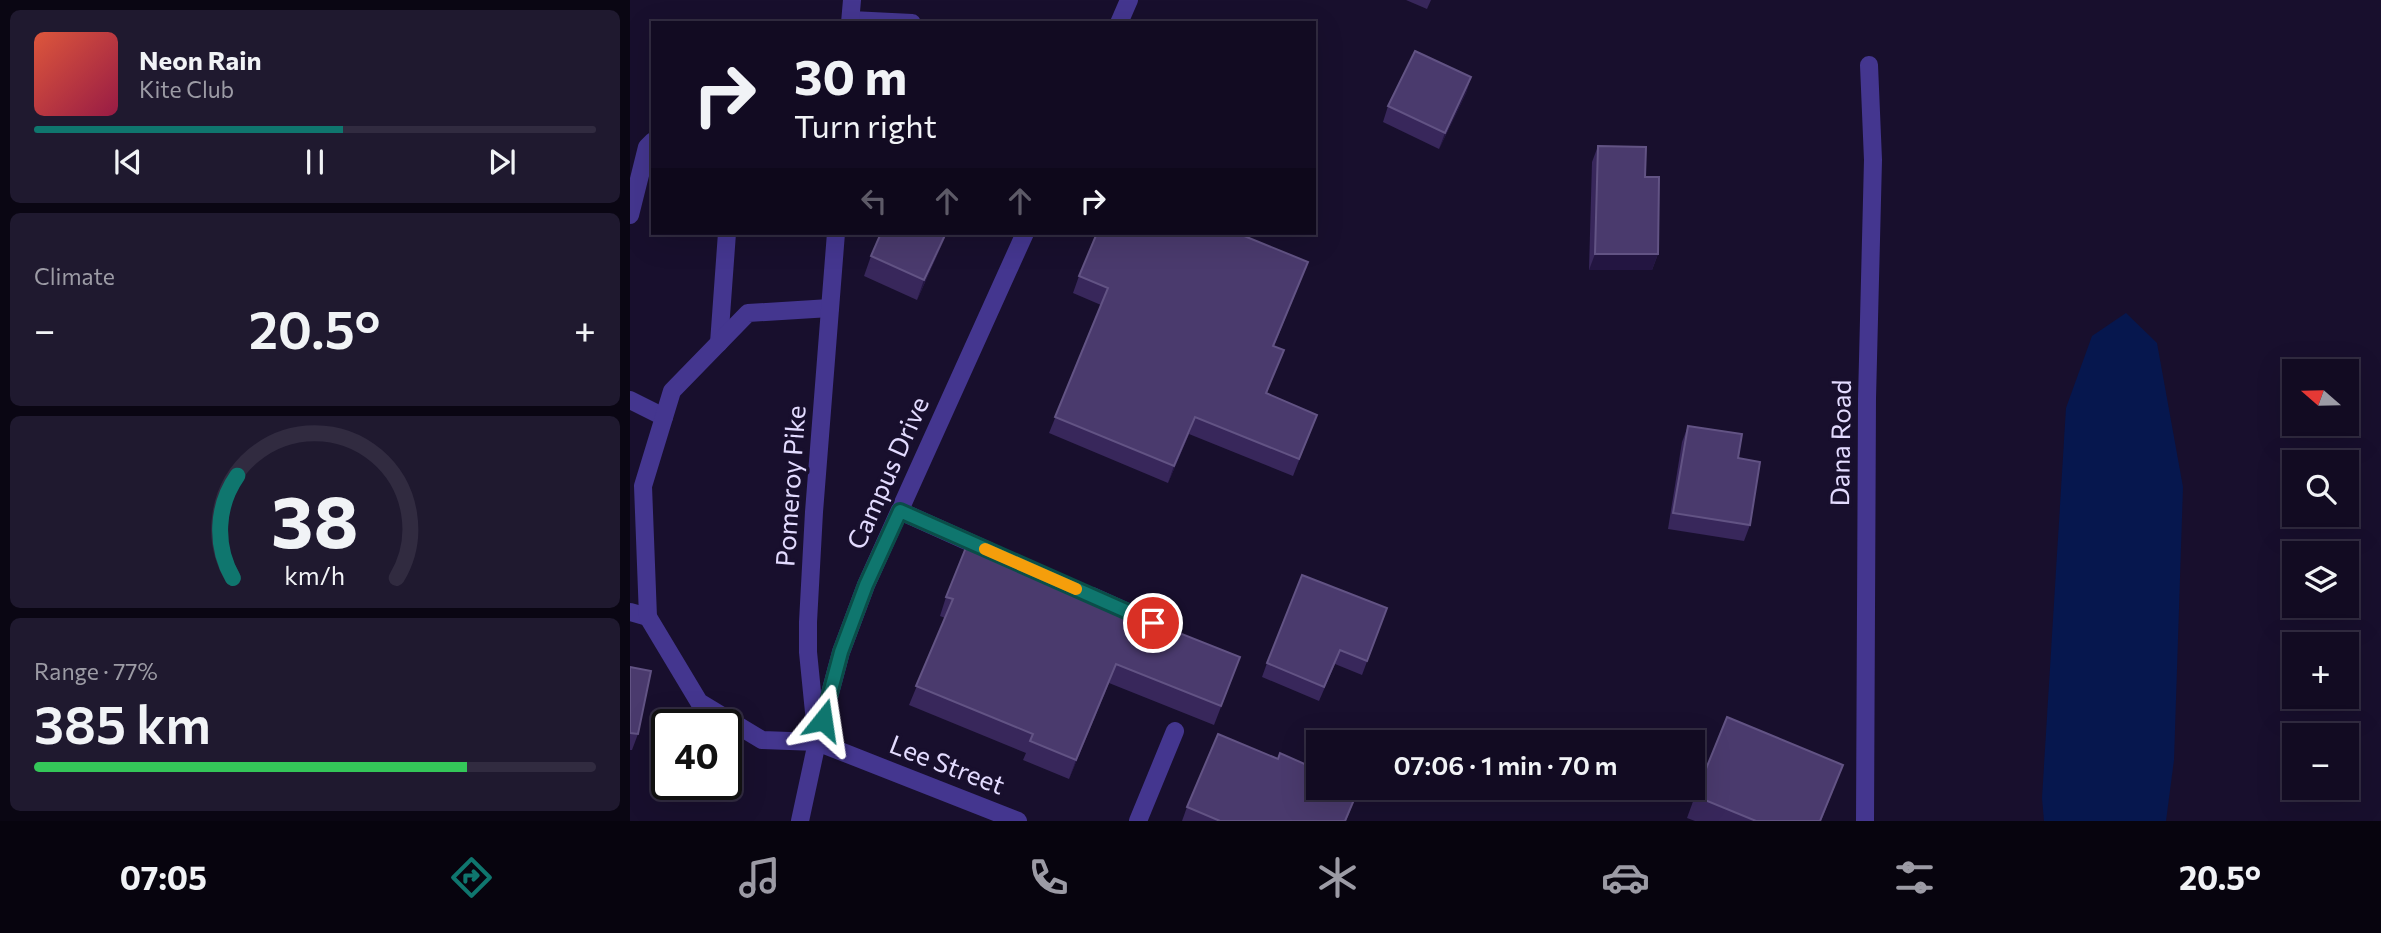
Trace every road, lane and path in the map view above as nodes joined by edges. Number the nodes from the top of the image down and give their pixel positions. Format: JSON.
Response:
{"nodes":[{"id":1,"x":852,"y":0,"type":"edge"},
{"id":2,"x":1129,"y":0,"type":"edge"},
{"id":3,"x":850,"y":21,"type":"edge"},
{"id":4,"x":1120,"y":21,"type":"edge"},
{"id":5,"x":1869,"y":65,"type":"dead end"},
{"id":6,"x":651,"y":143,"type":"edge"},
{"id":7,"x":630,"y":215,"type":"edge"},
{"id":8,"x":727,"y":235,"type":"edge"},
{"id":9,"x":836,"y":235,"type":"edge"},
{"id":10,"x":1019,"y":235,"type":"edge"},
{"id":11,"x":830,"y":308,"type":"junction"},
{"id":12,"x":719,"y":344,"type":"junction"},
{"id":13,"x":630,"y":400,"type":"edge"},
{"id":14,"x":664,"y":417,"type":"junction"},
{"id":15,"x":900,"y":511,"type":"junction"},
{"id":16,"x":1001,"y":556,"type":"edge"},
{"id":17,"x":1077,"y":590,"type":"edge"},
{"id":18,"x":639,"y":615,"type":"edge"},
{"id":19,"x":1178,"y":634,"type":"edge"},
{"id":20,"x":1174,"y":732,"type":"dead end"},
{"id":21,"x":817,"y":742,"type":"junction"},
{"id":22,"x":800,"y":821,"type":"edge"},
{"id":23,"x":1018,"y":821,"type":"edge"},
{"id":24,"x":1138,"y":821,"type":"edge"},
{"id":25,"x":1865,"y":821,"type":"edge"}],
"edges":[{"from":1,"to":3,"type":"street"},
{"from":2,"to":4,"type":"street"},
{"from":5,"to":25,"type":"street","name":"Dana Road"},
{"from":6,"to":7,"type":"street"},
{"from":8,"to":12,"type":"street"},
{"from":9,"to":11,"type":"street","name":"Pomeroy Pike"},
{"from":10,"to":15,"type":"street","name":"Campus Drive"},
{"from":11,"to":12,"type":"street"},
{"from":11,"to":21,"type":"street","name":"Pomeroy Pike"},
{"from":12,"to":14,"type":"street"},
{"from":13,"to":14,"type":"street"},
{"from":14,"to":18,"type":"street"},
{"from":15,"to":16,"type":"street"},
{"from":15,"to":21,"type":"street","name":"Campus Drive"},
{"from":17,"to":19,"type":"street"},
{"from":18,"to":21,"type":"street","name":"Lee Street"},
{"from":20,"to":24,"type":"street"},
{"from":21,"to":22,"type":"street","name":"Campus Drive"},
{"from":21,"to":23,"type":"street","name":"Lee Street"}]}
